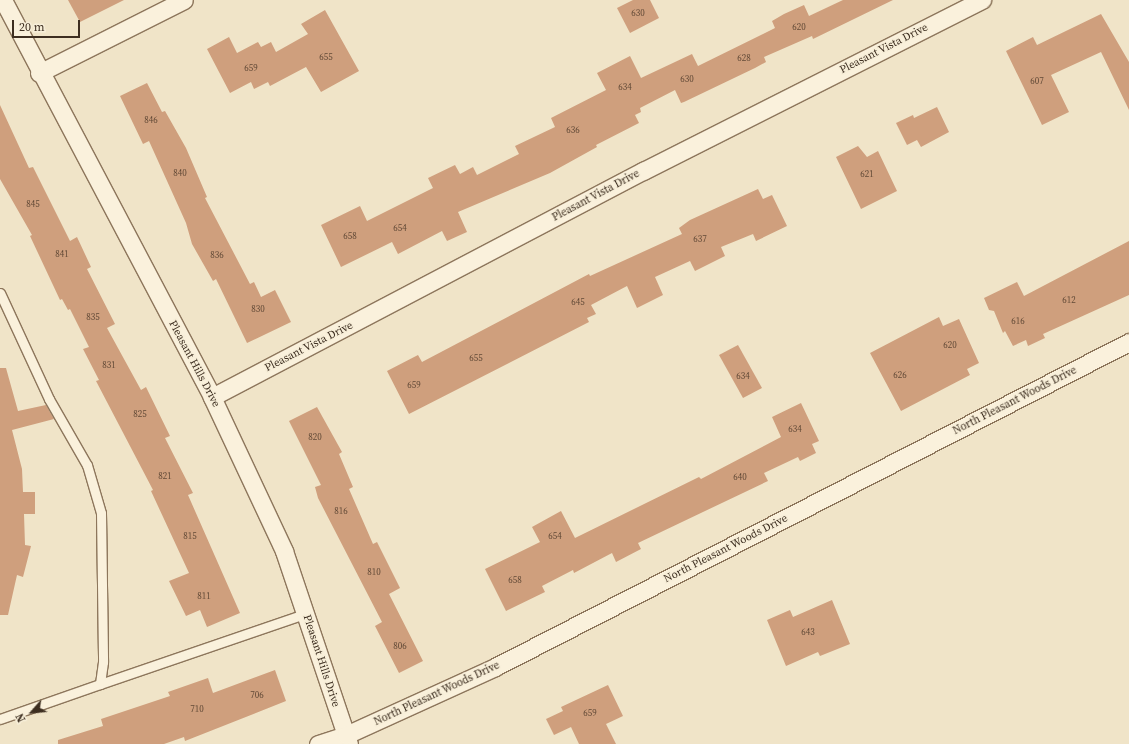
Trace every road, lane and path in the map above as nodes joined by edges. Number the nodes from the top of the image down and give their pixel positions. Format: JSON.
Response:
{"nodes":[{"id":1,"x":3,"y":0,"type":"edge"},
{"id":2,"x":184,"y":0,"type":"edge"},
{"id":3,"x":982,"y":0,"type":"edge"},
{"id":4,"x":40,"y":73,"type":"junction"},
{"id":5,"x":0,"y":293,"type":"edge"},
{"id":6,"x":1129,"y":342,"type":"edge"},
{"id":7,"x":212,"y":397,"type":"junction"},
{"id":8,"x":305,"y":614,"type":"junction"},
{"id":9,"x":100,"y":684,"type":"junction"},
{"id":10,"x":0,"y":719,"type":"edge"},
{"id":11,"x":348,"y":740,"type":"edge"},
{"id":12,"x":318,"y":744,"type":"edge"}],
"edges":[{"from":1,"to":4,"type":"street","name":"Pleasant Hills Drive"},
{"from":2,"to":4,"type":"street"},
{"from":3,"to":7,"type":"street","name":"Pleasant Vista Drive"},
{"from":4,"to":7,"type":"street","name":"Pleasant Hills Drive"},
{"from":5,"to":9,"type":"lane"},
{"from":6,"to":11,"type":"street","name":"North Pleasant Woods Drive"},
{"from":7,"to":8,"type":"street","name":"Pleasant Hills Drive"},
{"from":8,"to":9,"type":"lane"},
{"from":8,"to":11,"type":"street","name":"Pleasant Hills Drive"},
{"from":9,"to":10,"type":"lane"},
{"from":11,"to":12,"type":"street","name":"North Pleasant Woods Drive"}]}
